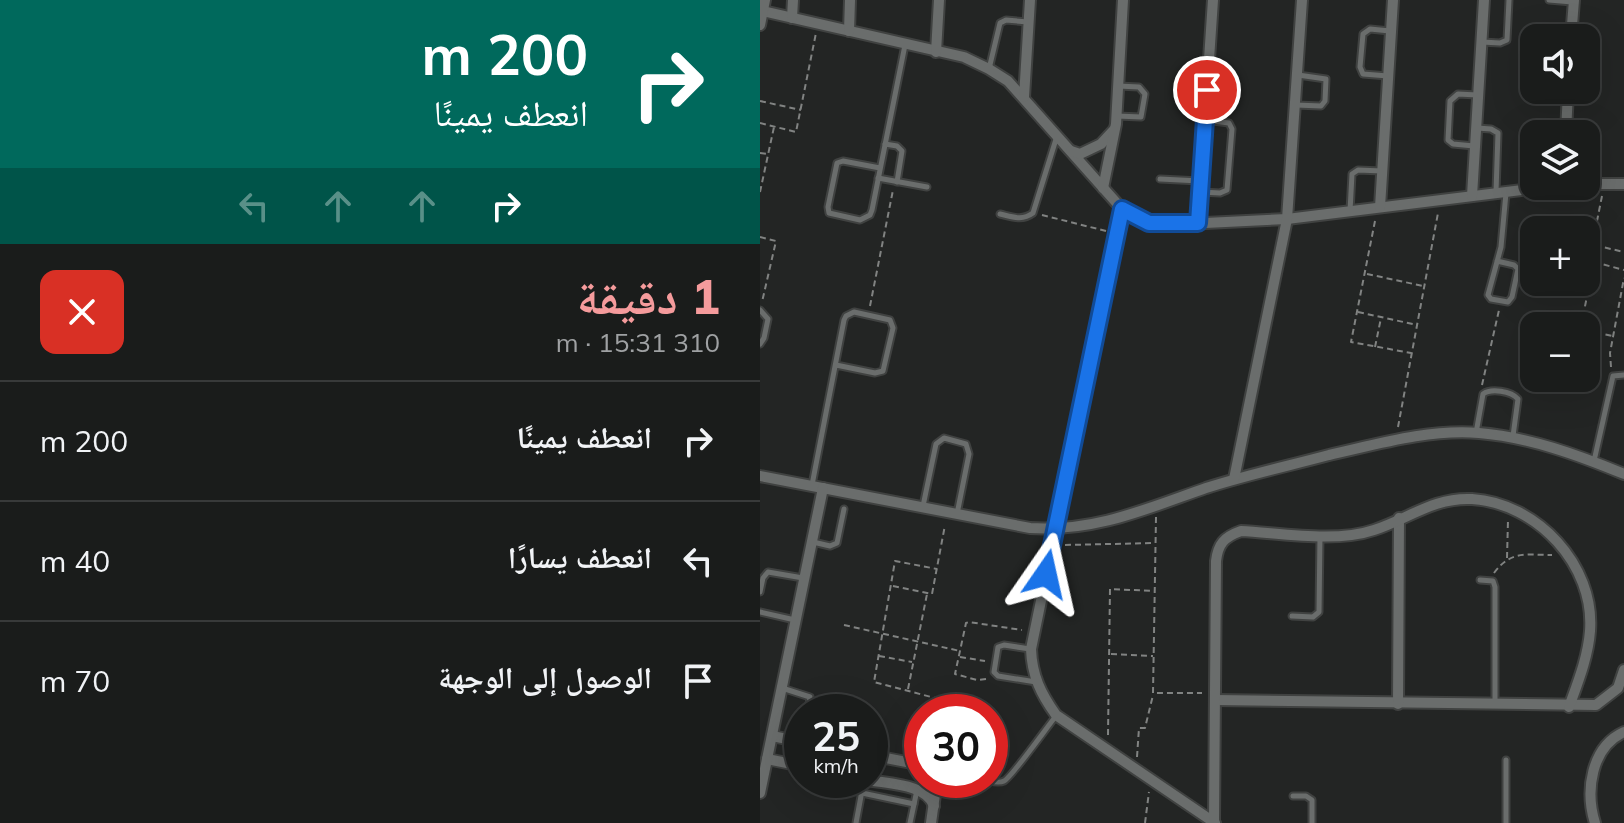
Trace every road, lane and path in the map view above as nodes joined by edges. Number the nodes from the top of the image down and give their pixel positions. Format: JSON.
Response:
{"nodes":[{"id":1,"x":793,"y":0,"type":"edge"},
{"id":2,"x":850,"y":0,"type":"edge"},
{"id":3,"x":939,"y":0,"type":"edge"},
{"id":4,"x":1030,"y":0,"type":"edge"},
{"id":5,"x":1123,"y":0,"type":"edge"},
{"id":6,"x":1213,"y":0,"type":"edge"},
{"id":7,"x":1302,"y":0,"type":"edge"},
{"id":8,"x":1393,"y":0,"type":"edge"},
{"id":9,"x":1484,"y":0,"type":"edge"},
{"id":10,"x":1509,"y":0,"type":"edge"},
{"id":11,"x":1549,"y":0,"type":"edge"},
{"id":12,"x":1574,"y":1,"type":"edge"},
{"id":13,"x":764,"y":6,"type":"edge"},
{"id":14,"x":792,"y":18,"type":"junction"},
{"id":15,"x":1029,"y":22,"type":"junction"},
{"id":16,"x":818,"y":24,"type":"junction"},
{"id":17,"x":1572,"y":24,"type":"edge"},
{"id":18,"x":760,"y":25,"type":"edge"},
{"id":19,"x":849,"y":31,"type":"junction"},
{"id":20,"x":1392,"y":31,"type":"junction"},
{"id":21,"x":1481,"y":42,"type":"junction"},
{"id":22,"x":905,"y":44,"type":"junction"},
{"id":23,"x":936,"y":52,"type":"junction"},
{"id":24,"x":989,"y":69,"type":"junction"},
{"id":25,"x":1297,"y":75,"type":"junction"},
{"id":26,"x":1389,"y":76,"type":"junction"},
{"id":27,"x":1118,"y":86,"type":"junction"},
{"id":28,"x":1478,"y":95,"type":"junction"},
{"id":29,"x":1024,"y":97,"type":"junction"},
{"id":30,"x":760,"y":101,"type":"edge"},
{"id":31,"x":1295,"y":105,"type":"junction"},
{"id":32,"x":801,"y":110,"type":"junction"},
{"id":33,"x":1116,"y":120,"type":"junction"},
{"id":34,"x":1205,"y":120,"type":"junction"},
{"id":35,"x":760,"y":123,"type":"edge"},
{"id":36,"x":774,"y":126,"type":"junction"},
{"id":37,"x":1476,"y":128,"type":"junction"},
{"id":38,"x":1057,"y":135,"type":"junction"},
{"id":39,"x":885,"y":144,"type":"junction"},
{"id":40,"x":1475,"y":146,"type":"junction"},
{"id":41,"x":1070,"y":151,"type":"junction"},
{"id":42,"x":760,"y":153,"type":"edge"},
{"id":43,"x":768,"y":154,"type":"junction"},
{"id":44,"x":880,"y":168,"type":"junction"},
{"id":45,"x":1383,"y":171,"type":"junction"},
{"id":46,"x":762,"y":172,"type":"edge"},
{"id":47,"x":878,"y":178,"type":"junction"},
{"id":48,"x":1160,"y":179,"type":"dead end"},
{"id":49,"x":896,"y":181,"type":"junction"},
{"id":50,"x":1600,"y":183,"type":"edge"},
{"id":51,"x":1604,"y":183,"type":"junction"},
{"id":52,"x":1624,"y":184,"type":"edge"},
{"id":53,"x":1200,"y":186,"type":"junction"},
{"id":54,"x":927,"y":187,"type":"dead end"},
{"id":55,"x":1103,"y":188,"type":"junction"},
{"id":56,"x":760,"y":189,"type":"edge"},
{"id":57,"x":1520,"y":191,"type":"edge"},
{"id":58,"x":1501,"y":193,"type":"junction"},
{"id":59,"x":1472,"y":196,"type":"junction"},
{"id":60,"x":1440,"y":200,"type":"junction"},
{"id":61,"x":1379,"y":208,"type":"junction"},
{"id":62,"x":1122,"y":209,"type":"junction"},
{"id":63,"x":1350,"y":211,"type":"junction"},
{"id":64,"x":1033,"y":213,"type":"junction"},
{"id":65,"x":1000,"y":214,"type":"dead end"},
{"id":66,"x":1597,"y":216,"type":"edge"},
{"id":67,"x":1287,"y":219,"type":"junction"},
{"id":68,"x":1198,"y":223,"type":"junction"},
{"id":69,"x":1117,"y":234,"type":"junction"},
{"id":70,"x":760,"y":237,"type":"edge"},
{"id":71,"x":1600,"y":246,"type":"edge"},
{"id":72,"x":1624,"y":252,"type":"edge"},
{"id":73,"x":1497,"y":261,"type":"junction"},
{"id":74,"x":1600,"y":264,"type":"edge"},
{"id":75,"x":1624,"y":270,"type":"edge"},
{"id":76,"x":1365,"y":273,"type":"junction"},
{"id":77,"x":1624,"y":278,"type":"edge"},
{"id":78,"x":1424,"y":286,"type":"junction"},
{"id":79,"x":1501,"y":301,"type":"junction"},
{"id":80,"x":760,"y":310,"type":"edge"},
{"id":81,"x":1357,"y":311,"type":"junction"},
{"id":82,"x":868,"y":315,"type":"junction"},
{"id":83,"x":1381,"y":317,"type":"junction"},
{"id":84,"x":1417,"y":325,"type":"junction"},
{"id":85,"x":1600,"y":333,"type":"edge"},
{"id":86,"x":1613,"y":336,"type":"junction"},
{"id":87,"x":760,"y":344,"type":"edge"},
{"id":88,"x":1375,"y":347,"type":"junction"},
{"id":89,"x":1412,"y":353,"type":"junction"},
{"id":90,"x":836,"y":365,"type":"junction"},
{"id":91,"x":1615,"y":373,"type":"junction"},
{"id":92,"x":1624,"y":375,"type":"edge"},
{"id":93,"x":1483,"y":394,"type":"junction"},
{"id":94,"x":1476,"y":433,"type":"junction"},
{"id":95,"x":1513,"y":437,"type":"junction"},
{"id":96,"x":1396,"y":440,"type":"junction"},
{"id":97,"x":1593,"y":462,"type":"junction"},
{"id":98,"x":1624,"y":474,"type":"edge"},
{"id":99,"x":760,"y":476,"type":"edge"},
{"id":100,"x":1234,"y":479,"type":"junction"},
{"id":101,"x":817,"y":487,"type":"junction"},
{"id":102,"x":1156,"y":505,"type":"junction"},
{"id":103,"x":922,"y":507,"type":"junction"},
{"id":104,"x":1508,"y":507,"type":"junction"},
{"id":105,"x":844,"y":509,"type":"dead end"},
{"id":106,"x":953,"y":513,"type":"junction"},
{"id":107,"x":1399,"y":518,"type":"junction"},
{"id":108,"x":1055,"y":530,"type":"junction"},
{"id":109,"x":1320,"y":535,"type":"junction"},
{"id":110,"x":812,"y":542,"type":"junction"},
{"id":111,"x":1156,"y":543,"type":"junction"},
{"id":112,"x":1052,"y":545,"type":"junction"},
{"id":113,"x":1569,"y":556,"type":"junction"},
{"id":114,"x":1507,"y":559,"type":"junction"},
{"id":115,"x":937,"y":569,"type":"junction"},
{"id":116,"x":804,"y":578,"type":"junction"},
{"id":117,"x":1480,"y":580,"type":"dead end"},
{"id":118,"x":1490,"y":580,"type":"junction"},
{"id":119,"x":891,"y":586,"type":"junction"},
{"id":120,"x":1155,"y":591,"type":"junction"},
{"id":121,"x":760,"y":592,"type":"edge"},
{"id":122,"x":927,"y":593,"type":"junction"},
{"id":123,"x":760,"y":612,"type":"edge"},
{"id":124,"x":1292,"y":616,"type":"dead end"},
{"id":125,"x":796,"y":620,"type":"junction"},
{"id":126,"x":844,"y":625,"type":"dead end"},
{"id":127,"x":1035,"y":633,"type":"junction"},
{"id":128,"x":882,"y":634,"type":"junction"},
{"id":129,"x":917,"y":642,"type":"junction"},
{"id":130,"x":1031,"y":649,"type":"junction"},
{"id":131,"x":960,"y":651,"type":"junction"},
{"id":132,"x":1109,"y":654,"type":"junction"},
{"id":133,"x":878,"y":655,"type":"junction"},
{"id":134,"x":958,"y":657,"type":"junction"},
{"id":135,"x":1154,"y":657,"type":"junction"},
{"id":136,"x":913,"y":662,"type":"junction"},
{"id":137,"x":994,"y":662,"type":"junction"},
{"id":138,"x":1624,"y":670,"type":"edge"},
{"id":139,"x":995,"y":675,"type":"junction"},
{"id":140,"x":1036,"y":682,"type":"junction"},
{"id":141,"x":782,"y":688,"type":"junction"},
{"id":142,"x":907,"y":690,"type":"junction"},
{"id":143,"x":1153,"y":693,"type":"junction"},
{"id":144,"x":801,"y":694,"type":"edge"},
{"id":145,"x":921,"y":694,"type":"edge"},
{"id":146,"x":1215,"y":697,"type":"junction"},
{"id":147,"x":1398,"y":704,"type":"junction"},
{"id":148,"x":1495,"y":705,"type":"junction"},
{"id":149,"x":1569,"y":707,"type":"junction"},
{"id":150,"x":1056,"y":715,"type":"junction"},
{"id":151,"x":1624,"y":732,"type":"edge"},
{"id":152,"x":772,"y":736,"type":"junction"},
{"id":153,"x":784,"y":738,"type":"edge"},
{"id":154,"x":1108,"y":750,"type":"junction"},
{"id":155,"x":767,"y":759,"type":"junction"},
{"id":156,"x":1506,"y":760,"type":"dead end"},
{"id":157,"x":784,"y":762,"type":"edge"},
{"id":158,"x":1136,"y":769,"type":"junction"},
{"id":159,"x":1008,"y":779,"type":"edge"},
{"id":160,"x":1151,"y":779,"type":"junction"},
{"id":161,"x":760,"y":793,"type":"edge"},
{"id":162,"x":1293,"y":796,"type":"dead end"},
{"id":163,"x":861,"y":798,"type":"edge"},
{"id":164,"x":886,"y":798,"type":"edge"},
{"id":165,"x":915,"y":798,"type":"edge"},
{"id":166,"x":930,"y":798,"type":"edge"},
{"id":167,"x":935,"y":798,"type":"edge"},
{"id":168,"x":914,"y":804,"type":"junction"},
{"id":169,"x":934,"y":806,"type":"junction"},
{"id":170,"x":856,"y":823,"type":"edge"},
{"id":171,"x":910,"y":823,"type":"edge"},
{"id":172,"x":931,"y":823,"type":"edge"},
{"id":173,"x":1145,"y":823,"type":"edge"},
{"id":174,"x":1214,"y":823,"type":"edge"},
{"id":175,"x":1312,"y":823,"type":"edge"},
{"id":176,"x":1506,"y":823,"type":"edge"},
{"id":177,"x":1595,"y":823,"type":"edge"}],
"edges":[{"from":1,"to":14,"type":"street"},
{"from":2,"to":19,"type":"street"},
{"from":3,"to":23,"type":"street"},
{"from":4,"to":15,"type":"street"},
{"from":5,"to":27,"type":"street"},
{"from":6,"to":34,"type":"street"},
{"from":7,"to":25,"type":"street"},
{"from":8,"to":20,"type":"street"},
{"from":9,"to":21,"type":"street"},
{"from":10,"to":21,"type":"lane"},
{"from":11,"to":12,"type":"lane"},
{"from":12,"to":17,"type":"street"},
{"from":13,"to":14,"type":"street"},
{"from":13,"to":18,"type":"street"},
{"from":14,"to":16,"type":"street"},
{"from":15,"to":24,"type":"lane"},
{"from":15,"to":29,"type":"street"},
{"from":16,"to":19,"type":"street"},
{"from":16,"to":32,"type":"path"},
{"from":19,"to":22,"type":"street"},
{"from":20,"to":26,"type":"street"},
{"from":20,"to":26,"type":"lane"},
{"from":21,"to":28,"type":"street"},
{"from":22,"to":23,"type":"street"},
{"from":22,"to":39,"type":"lane"},
{"from":23,"to":24,"type":"street"},
{"from":24,"to":29,"type":"street"},
{"from":25,"to":31,"type":"street"},
{"from":25,"to":31,"type":"lane"},
{"from":26,"to":45,"type":"street"},
{"from":27,"to":33,"type":"street"},
{"from":27,"to":33,"type":"lane"},
{"from":28,"to":37,"type":"street"},
{"from":28,"to":40,"type":"lane"},
{"from":29,"to":38,"type":"street"},
{"from":30,"to":32,"type":"path"},
{"from":31,"to":67,"type":"street"},
{"from":32,"to":36,"type":"path"},
{"from":33,"to":41,"type":"street"},
{"from":33,"to":55,"type":"street"},
{"from":34,"to":53,"type":"street"},
{"from":34,"to":53,"type":"lane"},
{"from":35,"to":36,"type":"path"},
{"from":36,"to":43,"type":"path"},
{"from":37,"to":40,"type":"street"},
{"from":37,"to":58,"type":"lane"},
{"from":38,"to":41,"type":"street"},
{"from":38,"to":64,"type":"lane"},
{"from":39,"to":44,"type":"lane"},
{"from":39,"to":49,"type":"lane"},
{"from":40,"to":59,"type":"street"},
{"from":41,"to":55,"type":"street"},
{"from":42,"to":43,"type":"path"},
{"from":43,"to":46,"type":"path"},
{"from":44,"to":47,"type":"lane"},
{"from":44,"to":47,"type":"lane"},
{"from":45,"to":61,"type":"street"},
{"from":45,"to":63,"type":"lane"},
{"from":46,"to":56,"type":"path"},
{"from":47,"to":49,"type":"lane"},
{"from":48,"to":53,"type":"lane"},
{"from":49,"to":54,"type":"lane"},
{"from":49,"to":82,"type":"path"},
{"from":50,"to":51,"type":"street"},
{"from":51,"to":52,"type":"street"},
{"from":51,"to":66,"type":"path"},
{"from":53,"to":68,"type":"street"},
{"from":55,"to":62,"type":"street"},
{"from":57,"to":58,"type":"street"},
{"from":58,"to":59,"type":"street"},
{"from":58,"to":73,"type":"lane"},
{"from":59,"to":60,"type":"street"},
{"from":60,"to":61,"type":"street"},
{"from":60,"to":78,"type":"path"},
{"from":61,"to":63,"type":"street"},
{"from":61,"to":76,"type":"path"},
{"from":62,"to":68,"type":"street"},
{"from":62,"to":69,"type":"street"},
{"from":63,"to":67,"type":"street"},
{"from":64,"to":65,"type":"lane"},
{"from":64,"to":69,"type":"path"},
{"from":67,"to":68,"type":"street"},
{"from":67,"to":100,"type":"street"},
{"from":69,"to":108,"type":"street"},
{"from":70,"to":80,"type":"path"},
{"from":71,"to":72,"type":"path"},
{"from":73,"to":79,"type":"lane"},
{"from":73,"to":79,"type":"lane"},
{"from":74,"to":75,"type":"path"},
{"from":76,"to":78,"type":"path"},
{"from":76,"to":81,"type":"path"},
{"from":77,"to":86,"type":"path"},
{"from":78,"to":84,"type":"path"},
{"from":79,"to":93,"type":"path"},
{"from":80,"to":87,"type":"lane"},
{"from":81,"to":83,"type":"path"},
{"from":81,"to":88,"type":"path"},
{"from":82,"to":90,"type":"lane"},
{"from":82,"to":90,"type":"lane"},
{"from":83,"to":84,"type":"path"},
{"from":83,"to":88,"type":"path"},
{"from":84,"to":89,"type":"path"},
{"from":85,"to":86,"type":"path"},
{"from":86,"to":91,"type":"path"},
{"from":88,"to":89,"type":"path"},
{"from":89,"to":96,"type":"path"},
{"from":90,"to":101,"type":"lane"},
{"from":91,"to":92,"type":"lane"},
{"from":91,"to":97,"type":"lane"},
{"from":93,"to":94,"type":"lane"},
{"from":93,"to":95,"type":"lane"},
{"from":94,"to":95,"type":"street"},
{"from":94,"to":96,"type":"street"},
{"from":95,"to":97,"type":"street"},
{"from":96,"to":100,"type":"street"},
{"from":97,"to":98,"type":"street"},
{"from":99,"to":101,"type":"street"},
{"from":100,"to":102,"type":"street"},
{"from":101,"to":103,"type":"street"},
{"from":101,"to":110,"type":"street"},
{"from":102,"to":108,"type":"street"},
{"from":102,"to":111,"type":"path"},
{"from":103,"to":106,"type":"street"},
{"from":103,"to":106,"type":"lane"},
{"from":104,"to":107,"type":"street"},
{"from":104,"to":113,"type":"street"},
{"from":104,"to":114,"type":"path"},
{"from":105,"to":110,"type":"lane"},
{"from":106,"to":108,"type":"street"},
{"from":106,"to":115,"type":"path"},
{"from":107,"to":109,"type":"street"},
{"from":107,"to":147,"type":"street"},
{"from":108,"to":112,"type":"street"},
{"from":109,"to":124,"type":"lane"},
{"from":109,"to":146,"type":"street"},
{"from":110,"to":116,"type":"street"},
{"from":111,"to":112,"type":"path"},
{"from":111,"to":120,"type":"path"},
{"from":112,"to":127,"type":"street"},
{"from":113,"to":114,"type":"path"},
{"from":113,"to":149,"type":"street"},
{"from":114,"to":118,"type":"path"},
{"from":115,"to":119,"type":"path"},
{"from":115,"to":122,"type":"path"},
{"from":116,"to":121,"type":"lane"},
{"from":116,"to":125,"type":"street"},
{"from":117,"to":118,"type":"lane"},
{"from":118,"to":148,"type":"lane"},
{"from":119,"to":122,"type":"path"},
{"from":119,"to":128,"type":"path"},
{"from":120,"to":132,"type":"path"},
{"from":120,"to":135,"type":"path"},
{"from":122,"to":129,"type":"path"},
{"from":123,"to":125,"type":"lane"},
{"from":125,"to":141,"type":"street"},
{"from":126,"to":128,"type":"path"},
{"from":127,"to":130,"type":"street"},
{"from":127,"to":131,"type":"path"},
{"from":128,"to":129,"type":"path"},
{"from":128,"to":133,"type":"path"},
{"from":129,"to":131,"type":"path"},
{"from":129,"to":136,"type":"path"},
{"from":130,"to":137,"type":"lane"},
{"from":130,"to":140,"type":"street"},
{"from":131,"to":134,"type":"path"},
{"from":132,"to":135,"type":"path"},
{"from":132,"to":154,"type":"path"},
{"from":133,"to":136,"type":"path"},
{"from":133,"to":142,"type":"path"},
{"from":134,"to":137,"type":"path"},
{"from":134,"to":139,"type":"path"},
{"from":135,"to":143,"type":"path"},
{"from":136,"to":142,"type":"path"},
{"from":137,"to":139,"type":"lane"},
{"from":138,"to":149,"type":"street"},
{"from":139,"to":140,"type":"lane"},
{"from":140,"to":150,"type":"street"},
{"from":141,"to":144,"type":"lane"},
{"from":141,"to":152,"type":"street"},
{"from":142,"to":145,"type":"path"},
{"from":143,"to":146,"type":"path"},
{"from":143,"to":158,"type":"path"},
{"from":146,"to":147,"type":"street"},
{"from":146,"to":174,"type":"street"},
{"from":147,"to":148,"type":"street"},
{"from":148,"to":149,"type":"street"},
{"from":150,"to":154,"type":"street"},
{"from":150,"to":159,"type":"lane"},
{"from":151,"to":177,"type":"street"},
{"from":152,"to":153,"type":"street"},
{"from":152,"to":155,"type":"street"},
{"from":154,"to":158,"type":"street"},
{"from":155,"to":157,"type":"street"},
{"from":155,"to":161,"type":"street"},
{"from":156,"to":176,"type":"lane"},
{"from":158,"to":160,"type":"street"},
{"from":160,"to":173,"type":"path"},
{"from":160,"to":174,"type":"street"},
{"from":162,"to":175,"type":"lane"},
{"from":163,"to":170,"type":"lane"},
{"from":164,"to":168,"type":"lane"},
{"from":165,"to":168,"type":"lane"},
{"from":166,"to":169,"type":"street"},
{"from":167,"to":169,"type":"street"},
{"from":168,"to":171,"type":"lane"},
{"from":169,"to":172,"type":"street"}]}
